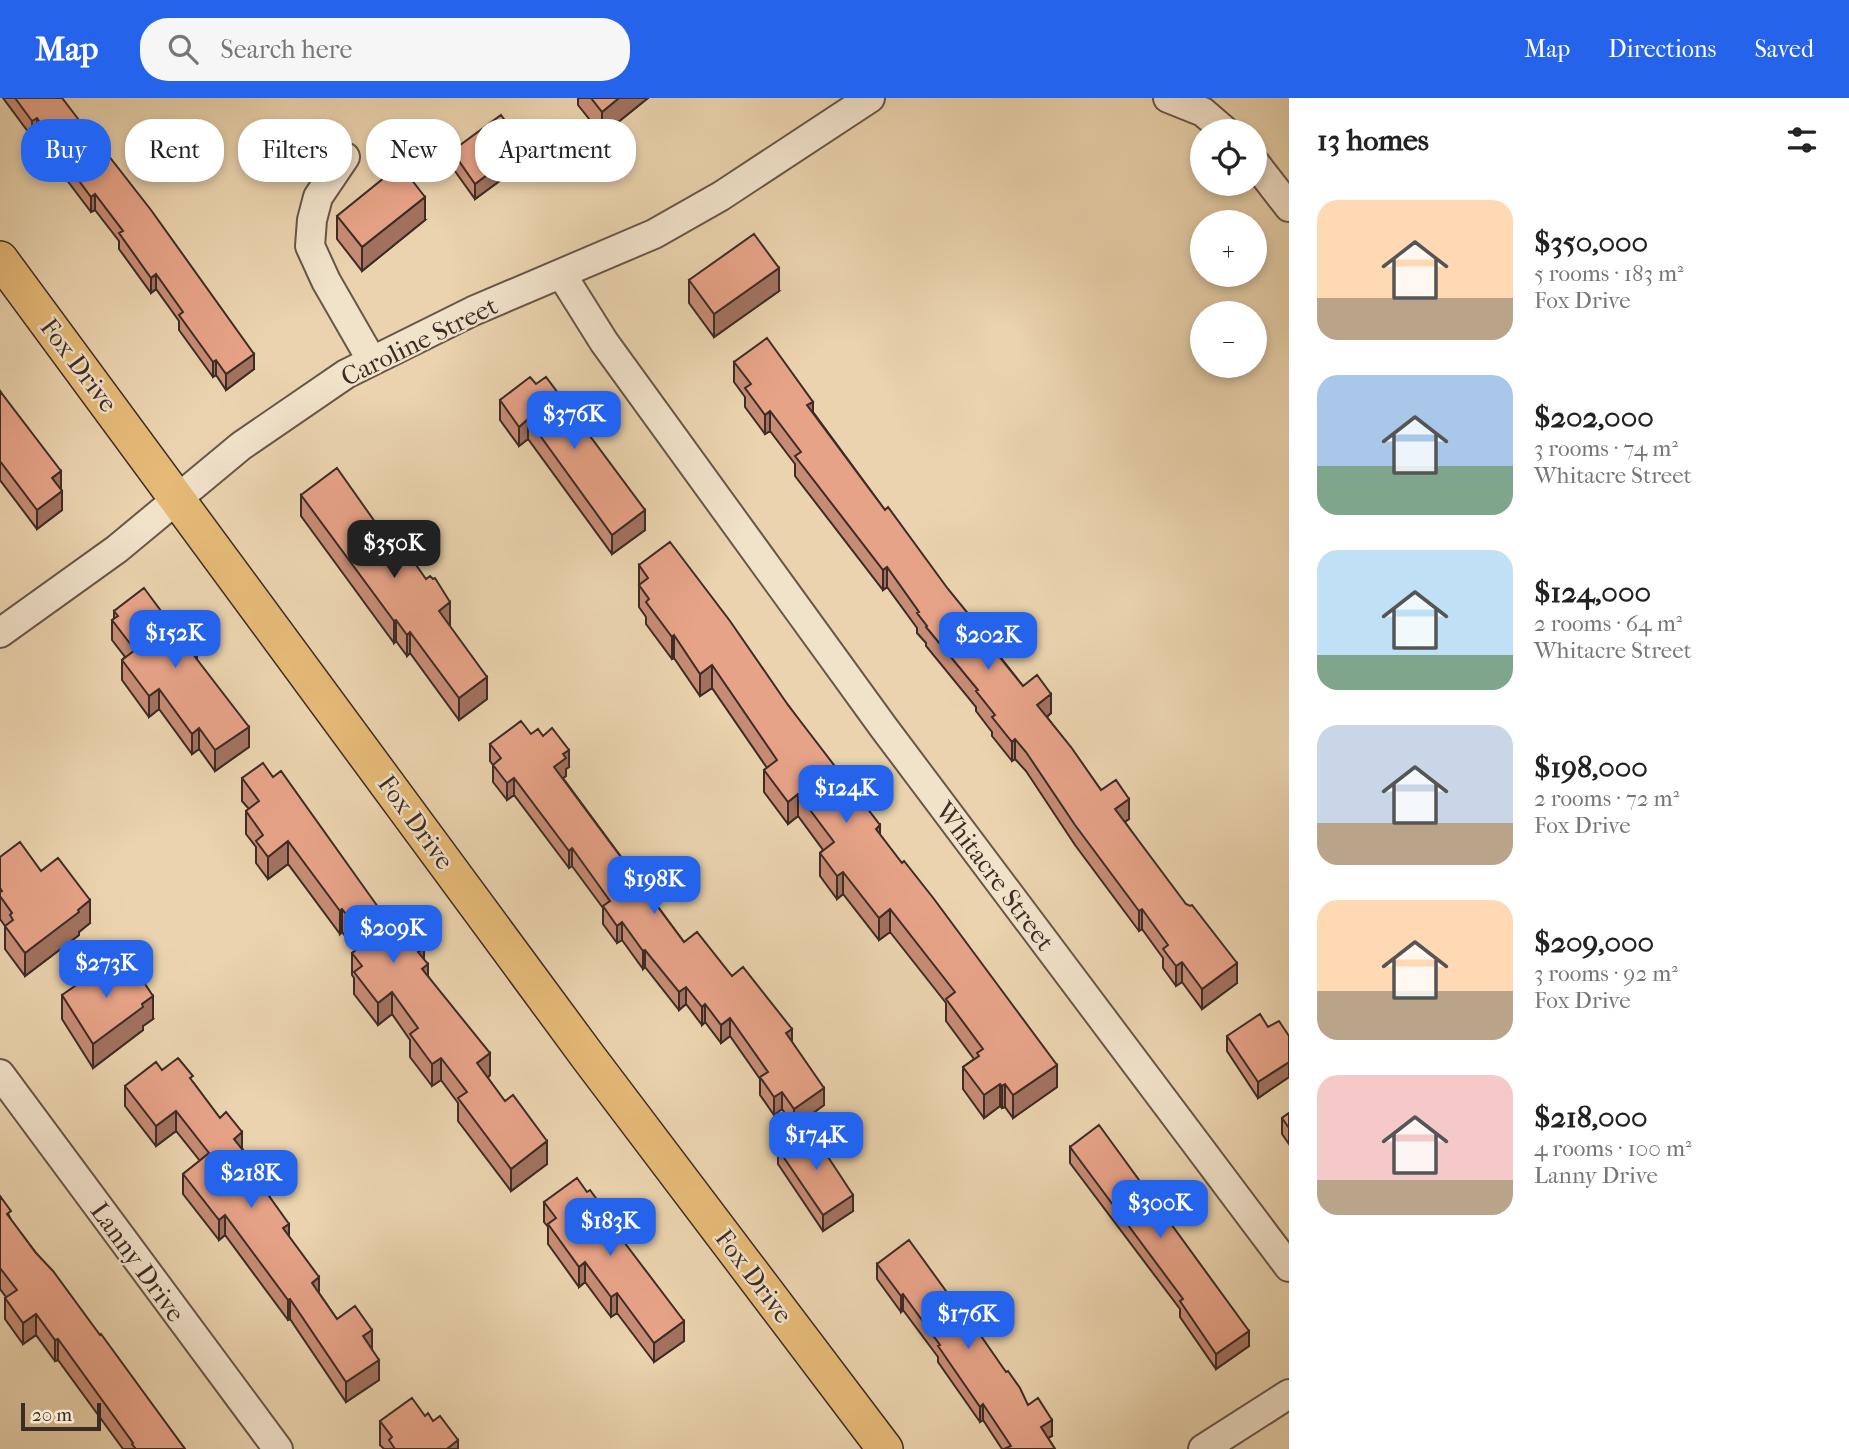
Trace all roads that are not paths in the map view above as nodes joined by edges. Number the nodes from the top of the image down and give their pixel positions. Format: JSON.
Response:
{"nodes":[{"id":1,"x":870,"y":98,"type":"edge"},
{"id":2,"x":1168,"y":98,"type":"edge"},
{"id":3,"x":1211,"y":119,"type":"edge"},
{"id":4,"x":1267,"y":179,"type":"edge"},
{"id":5,"x":328,"y":182,"type":"edge"},
{"id":6,"x":1289,"y":207,"type":"edge"},
{"id":7,"x":0,"y":259,"type":"edge"},
{"id":8,"x":562,"y":275,"type":"junction"},
{"id":9,"x":372,"y":361,"type":"junction"},
{"id":10,"x":178,"y":499,"type":"junction"},
{"id":11,"x":0,"y":633,"type":"edge"},
{"id":12,"x":0,"y":1074,"type":"edge"},
{"id":13,"x":1289,"y":1267,"type":"edge"},
{"id":14,"x":1289,"y":1394,"type":"edge"},
{"id":15,"x":278,"y":1449,"type":"edge"},
{"id":16,"x":885,"y":1449,"type":"edge"},
{"id":17,"x":1203,"y":1449,"type":"edge"}],
"edges":[{"from":1,"to":8,"type":"street","name":"Caroline Street"},
{"from":2,"to":3,"type":"street"},
{"from":4,"to":6,"type":"street"},
{"from":5,"to":9,"type":"street"},
{"from":7,"to":10,"type":"main road","name":"Fox Drive"},
{"from":8,"to":9,"type":"street","name":"Caroline Street"},
{"from":8,"to":13,"type":"street","name":"Whitacre Street"},
{"from":9,"to":10,"type":"street","name":"Caroline Street"},
{"from":10,"to":11,"type":"street","name":"Caroline Street"},
{"from":10,"to":16,"type":"main road","name":"Fox Drive"},
{"from":12,"to":15,"type":"street","name":"Lanny Drive"},
{"from":14,"to":17,"type":"street"}]}
